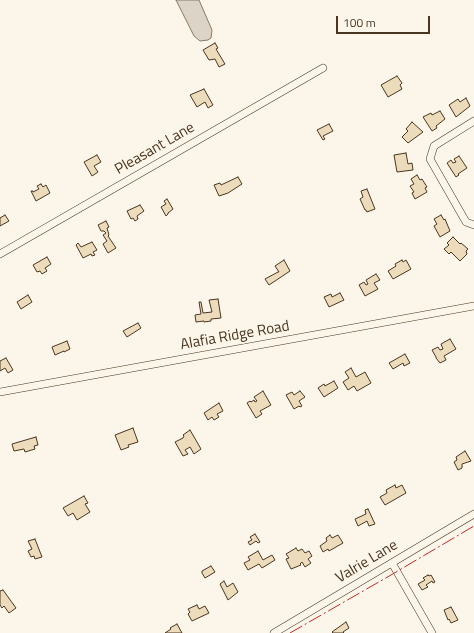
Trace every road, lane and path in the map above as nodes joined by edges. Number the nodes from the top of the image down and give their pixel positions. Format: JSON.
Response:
{"nodes":[{"id":1,"x":323,"y":68,"type":"dead end"},
{"id":2,"x":474,"y":121,"type":"edge"},
{"id":3,"x":474,"y":225,"type":"edge"},
{"id":4,"x":0,"y":254,"type":"edge"},
{"id":5,"x":474,"y":306,"type":"edge"},
{"id":6,"x":0,"y":392,"type":"edge"},
{"id":7,"x":474,"y":514,"type":"edge"},
{"id":8,"x":392,"y":563,"type":"junction"},
{"id":9,"x":274,"y":633,"type":"edge"},
{"id":10,"x":432,"y":633,"type":"edge"}],
"edges":[{"from":1,"to":4,"type":"street","name":"Pleasant Lane"},
{"from":2,"to":3,"type":"street"},
{"from":5,"to":6,"type":"street","name":"Alafia Ridge Road"},
{"from":7,"to":8,"type":"street","name":"Valrie Lane"},
{"from":8,"to":9,"type":"street","name":"Valrie Lane"},
{"from":8,"to":10,"type":"street"}]}
